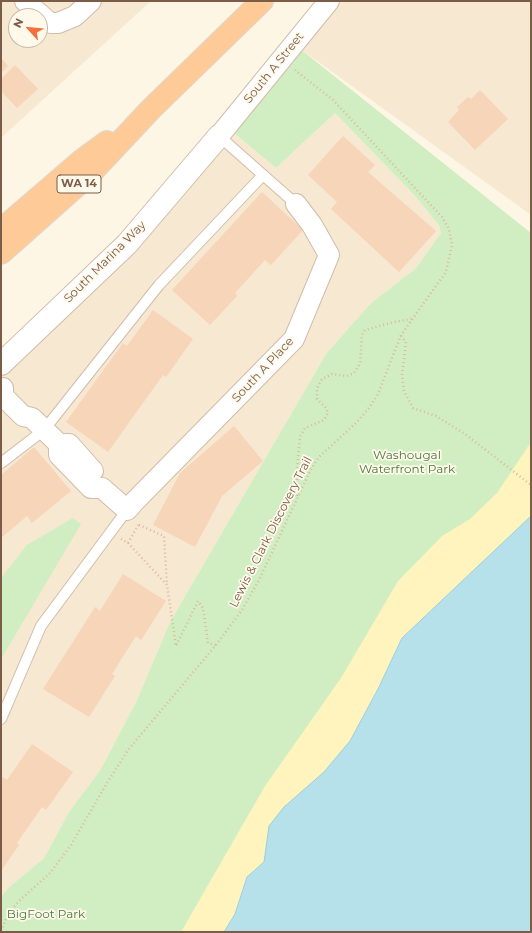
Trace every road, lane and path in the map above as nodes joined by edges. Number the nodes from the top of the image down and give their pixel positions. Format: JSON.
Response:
{"nodes":[{"id":1,"x":25,"y":1,"type":"edge"},
{"id":2,"x":91,"y":1,"type":"edge"},
{"id":3,"x":262,"y":1,"type":"edge"},
{"id":4,"x":330,"y":1,"type":"edge"},
{"id":5,"x":295,"y":70,"type":"dead end"},
{"id":6,"x":151,"y":109,"type":"junction"},
{"id":7,"x":219,"y":136,"type":"junction"},
{"id":8,"x":263,"y":175,"type":"junction"},
{"id":9,"x":296,"y":204,"type":"joint"},
{"id":10,"x":1,"y":230,"type":"edge"},
{"id":11,"x":1,"y":253,"type":"edge"},
{"id":12,"x":412,"y":319,"type":"junction"},
{"id":13,"x":401,"y":335,"type":"junction"},
{"id":14,"x":1,"y":364,"type":"edge"},
{"id":15,"x":2,"y":387,"type":"edge"},
{"id":16,"x":38,"y":424,"type":"junction"},
{"id":17,"x":1,"y":463,"type":"edge"},
{"id":18,"x":531,"y":486,"type":"edge"},
{"id":19,"x":297,"y":497,"type":"junction"},
{"id":20,"x":133,"y":517,"type":"junction"},
{"id":21,"x":111,"y":532,"type":"junction"},
{"id":22,"x":167,"y":584,"type":"junction"},
{"id":23,"x":216,"y":645,"type":"junction"},
{"id":24,"x":1,"y":719,"type":"edge"},
{"id":25,"x":1,"y":931,"type":"edge"}],
"edges":[{"from":1,"to":2,"type":"street"},
{"from":3,"to":6,"type":"highway","number":"WA 14"},
{"from":4,"to":7,"type":"street","name":"South A Street"},
{"from":5,"to":12,"type":"path","name":"Lewis & Clark Discovery Trail"},
{"from":6,"to":10,"type":"highway","number":"WA 14"},
{"from":6,"to":11,"type":"highway","number":"WA 14"},
{"from":7,"to":8,"type":"lane"},
{"from":7,"to":14,"type":"street","name":"South Marina Way"},
{"from":8,"to":9,"type":"lane"},
{"from":8,"to":16,"type":"lane"},
{"from":9,"to":20,"type":"street","name":"South A Place"},
{"from":12,"to":13,"type":"path","name":"Lewis & Clark Discovery Trail"},
{"from":12,"to":19,"type":"path"},
{"from":13,"to":18,"type":"path"},
{"from":13,"to":19,"type":"path","name":"Lewis & Clark Discovery Trail"},
{"from":15,"to":16,"type":"street"},
{"from":16,"to":17,"type":"lane"},
{"from":16,"to":20,"type":"street"},
{"from":19,"to":23,"type":"path","name":"Lewis & Clark Discovery Trail"},
{"from":20,"to":21,"type":"lane"},
{"from":20,"to":22,"type":"path"},
{"from":21,"to":22,"type":"path"},
{"from":21,"to":24,"type":"lane"},
{"from":22,"to":23,"type":"path"},
{"from":23,"to":25,"type":"path","name":"Lewis & Clark Discovery Trail"}]}
